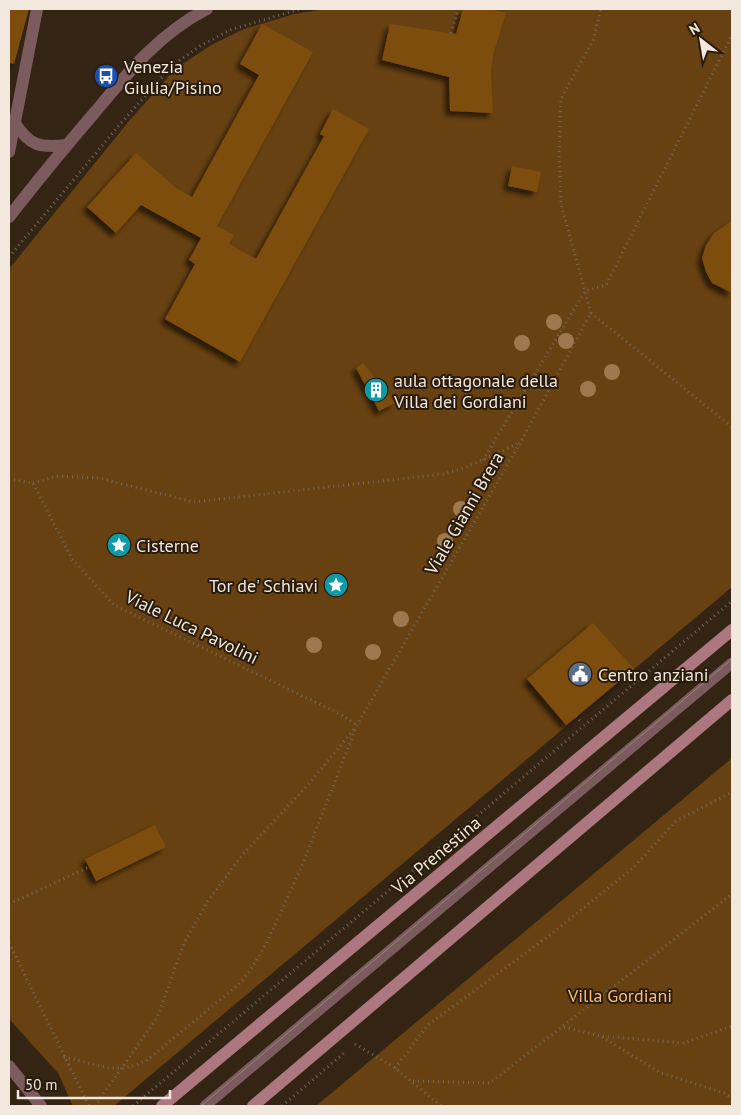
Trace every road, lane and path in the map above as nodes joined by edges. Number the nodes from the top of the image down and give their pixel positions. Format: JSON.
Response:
{"nodes":[{"id":1,"x":37,"y":9,"type":"edge"},
{"id":2,"x":207,"y":9,"type":"edge"},
{"id":3,"x":300,"y":9,"type":"edge"},
{"id":4,"x":458,"y":9,"type":"edge"},
{"id":5,"x":601,"y":9,"type":"edge"},
{"id":6,"x":191,"y":13,"type":"edge"},
{"id":7,"x":451,"y":33,"type":"dead end"},
{"id":8,"x":732,"y":35,"type":"edge"},
{"id":9,"x":14,"y":122,"type":"junction"},
{"id":10,"x":67,"y":145,"type":"junction"},
{"id":11,"x":9,"y":152,"type":"edge"},
{"id":12,"x":9,"y":217,"type":"edge"},
{"id":13,"x":9,"y":257,"type":"edge"},
{"id":14,"x":585,"y":291,"type":"junction"},
{"id":15,"x":591,"y":313,"type":"junction"},
{"id":16,"x":732,"y":427,"type":"edge"},
{"id":17,"x":520,"y":443,"type":"junction"},
{"id":18,"x":484,"y":460,"type":"junction"},
{"id":19,"x":9,"y":479,"type":"edge"},
{"id":20,"x":33,"y":483,"type":"junction"},
{"id":21,"x":732,"y":601,"type":"edge"},
{"id":22,"x":732,"y":630,"type":"edge"},
{"id":23,"x":732,"y":663,"type":"edge"},
{"id":24,"x":732,"y":700,"type":"edge"},
{"id":25,"x":576,"y":716,"type":"dead end"},
{"id":26,"x":581,"y":722,"type":"dead end"},
{"id":27,"x":357,"y":726,"type":"junction"},
{"id":28,"x":732,"y":792,"type":"edge"},
{"id":29,"x":89,"y":866,"type":"dead end"},
{"id":30,"x":732,"y":894,"type":"edge"},
{"id":31,"x":9,"y":904,"type":"edge"},
{"id":32,"x":9,"y":943,"type":"edge"},
{"id":33,"x":732,"y":1026,"type":"edge"},
{"id":34,"x":564,"y":1027,"type":"junction"},
{"id":35,"x":600,"y":1036,"type":"junction"},
{"id":36,"x":64,"y":1057,"type":"junction"},
{"id":37,"x":9,"y":1066,"type":"edge"},
{"id":38,"x":124,"y":1068,"type":"junction"},
{"id":39,"x":395,"y":1068,"type":"junction"},
{"id":40,"x":413,"y":1081,"type":"junction"},
{"id":41,"x":732,"y":1098,"type":"edge"},
{"id":42,"x":265,"y":1101,"type":"edge"},
{"id":43,"x":40,"y":1106,"type":"edge"},
{"id":44,"x":89,"y":1106,"type":"edge"},
{"id":45,"x":95,"y":1106,"type":"edge"},
{"id":46,"x":133,"y":1106,"type":"edge"},
{"id":47,"x":162,"y":1106,"type":"edge"},
{"id":48,"x":205,"y":1106,"type":"edge"},
{"id":49,"x":253,"y":1106,"type":"edge"},
{"id":50,"x":282,"y":1106,"type":"edge"},
{"id":51,"x":441,"y":1106,"type":"edge"}],
"edges":[{"from":1,"to":9,"type":"street"},
{"from":2,"to":6,"type":"street"},
{"from":3,"to":13,"type":"path"},
{"from":4,"to":7,"type":"path"},
{"from":5,"to":14,"type":"path"},
{"from":6,"to":10,"type":"street"},
{"from":8,"to":14,"type":"path"},
{"from":9,"to":10,"type":"street"},
{"from":9,"to":11,"type":"street"},
{"from":10,"to":12,"type":"street"},
{"from":14,"to":15,"type":"path"},
{"from":14,"to":18,"type":"path"},
{"from":15,"to":16,"type":"path"},
{"from":15,"to":17,"type":"path","name":"Viale Gianni Brera"},
{"from":17,"to":18,"type":"path"},
{"from":17,"to":27,"type":"path","name":"Viale Gianni Brera"},
{"from":18,"to":20,"type":"path"},
{"from":19,"to":20,"type":"path"},
{"from":20,"to":27,"type":"path","name":"Viale Luca Pavolini"},
{"from":21,"to":46,"type":"path"},
{"from":22,"to":47,"type":"main road","name":"Via Prenestina"},
{"from":23,"to":48,"type":"lane"},
{"from":24,"to":42,"type":"main road"},
{"from":25,"to":26,"type":"path"},
{"from":27,"to":38,"type":"path"},
{"from":27,"to":38,"type":"path"},
{"from":28,"to":39,"type":"path"},
{"from":29,"to":31,"type":"path"},
{"from":30,"to":34,"type":"path"},
{"from":32,"to":36,"type":"path"},
{"from":33,"to":35,"type":"path"},
{"from":34,"to":35,"type":"path"},
{"from":34,"to":40,"type":"path"},
{"from":35,"to":41,"type":"path"},
{"from":36,"to":38,"type":"path"},
{"from":36,"to":44,"type":"path"},
{"from":37,"to":43,"type":"street"},
{"from":38,"to":45,"type":"path"},
{"from":39,"to":40,"type":"path"},
{"from":39,"to":50,"type":"path"},
{"from":40,"to":51,"type":"path"},
{"from":42,"to":49,"type":"main road"}]}
